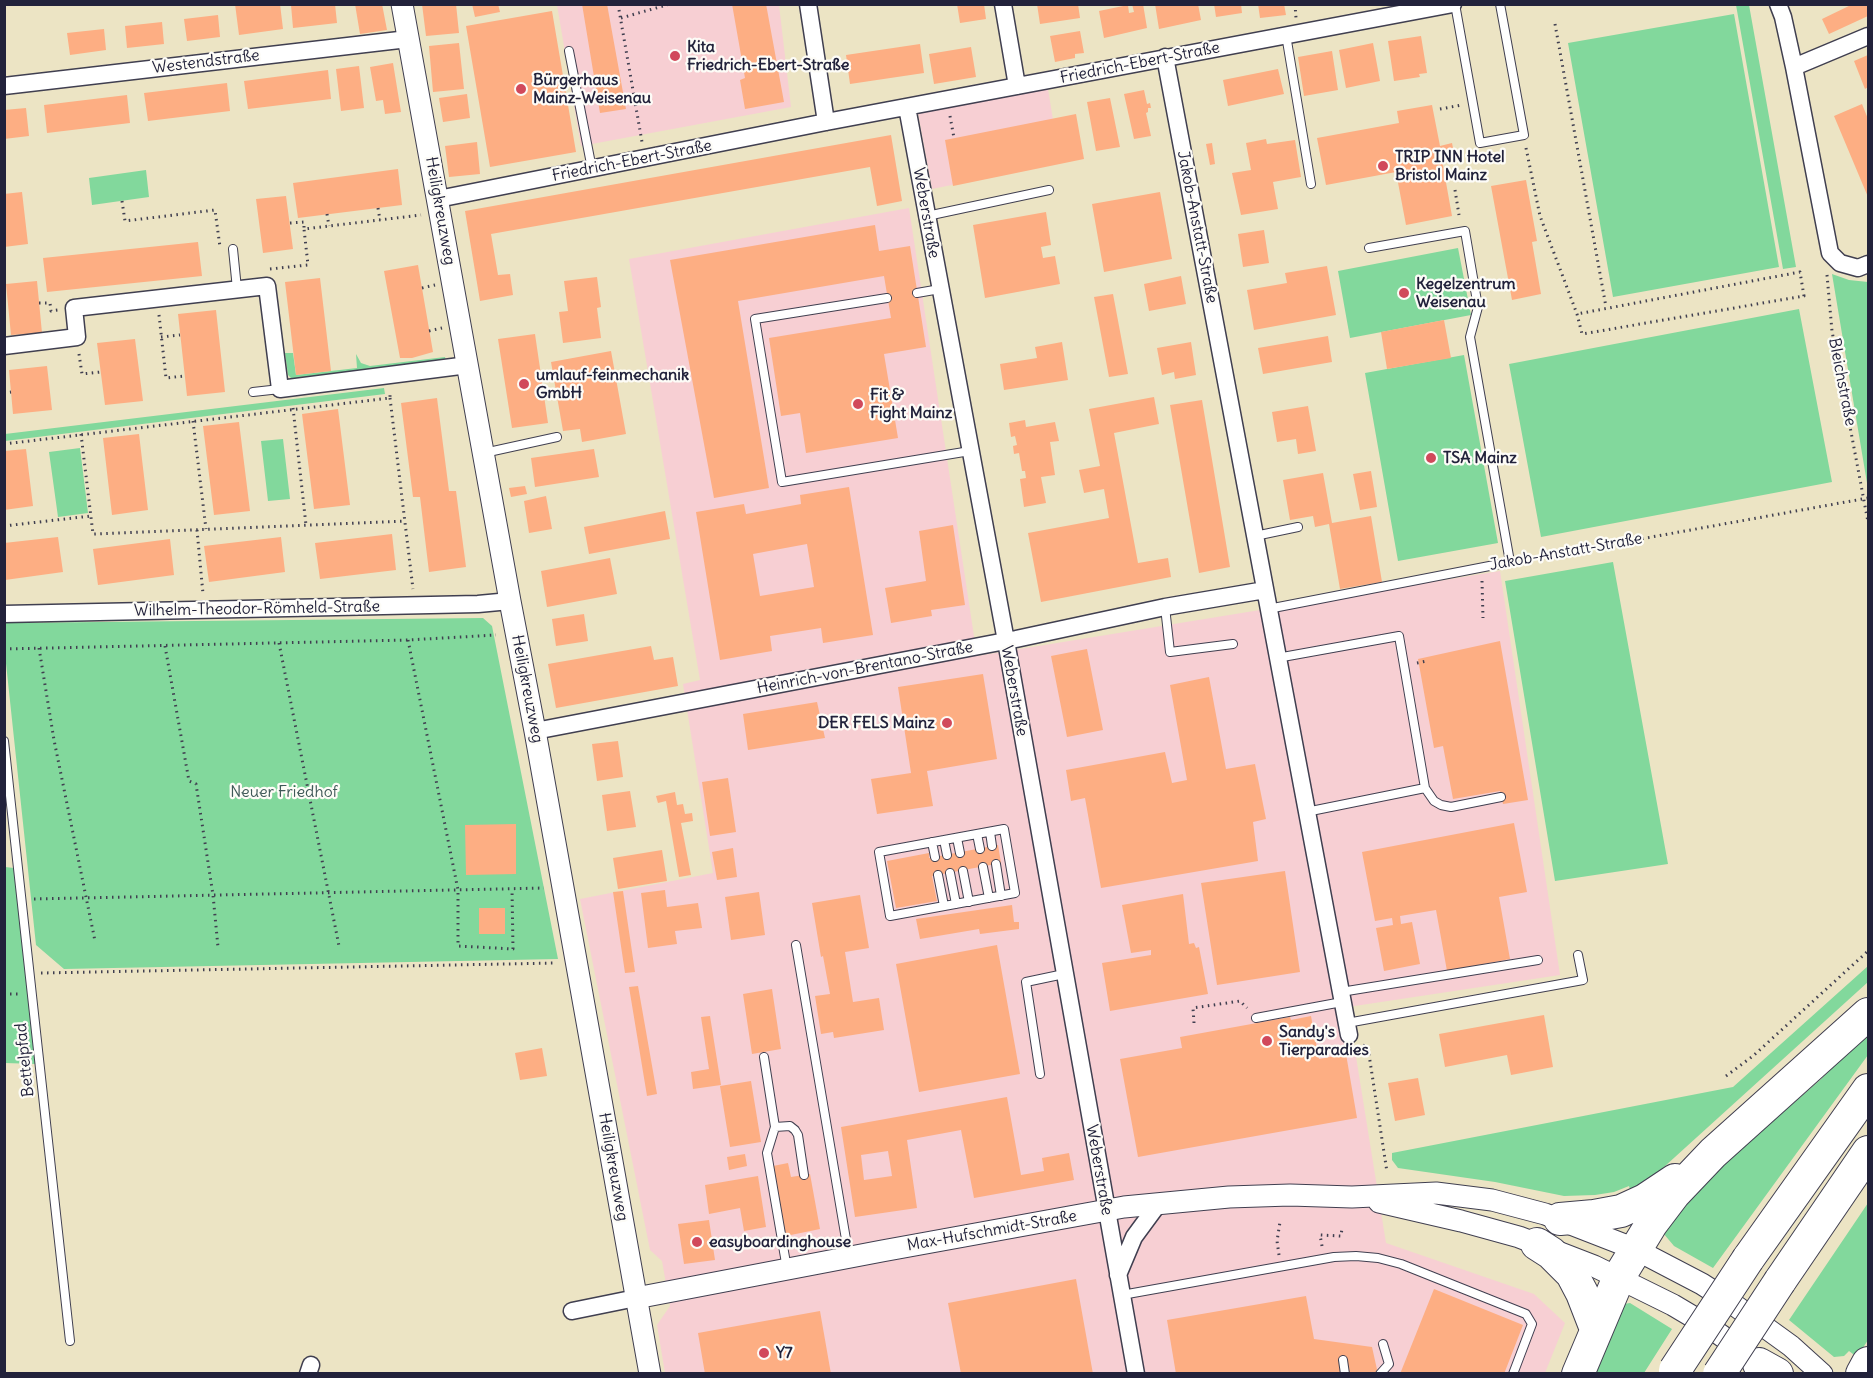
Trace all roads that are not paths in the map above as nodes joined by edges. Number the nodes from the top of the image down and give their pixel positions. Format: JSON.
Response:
{"nodes":[{"id":1,"x":402,"y":4,"type":"edge"},
{"id":2,"x":808,"y":4,"type":"edge"},
{"id":3,"x":1003,"y":4,"type":"edge"},
{"id":4,"x":1454,"y":4,"type":"edge"},
{"id":5,"x":1500,"y":4,"type":"edge"},
{"id":6,"x":1778,"y":4,"type":"edge"},
{"id":7,"x":1286,"y":35,"type":"junction"},
{"id":8,"x":1869,"y":36,"type":"edge"},
{"id":9,"x":408,"y":39,"type":"junction"},
{"id":10,"x":569,"y":51,"type":"dead end"},
{"id":11,"x":1165,"y":57,"type":"junction"},
{"id":12,"x":1794,"y":67,"type":"junction"},
{"id":13,"x":4,"y":86,"type":"edge"},
{"id":14,"x":1017,"y":86,"type":"junction"},
{"id":15,"x":907,"y":107,"type":"junction"},
{"id":16,"x":826,"y":122,"type":"junction"},
{"id":17,"x":592,"y":169,"type":"junction"},
{"id":18,"x":1311,"y":184,"type":"dead end"},
{"id":19,"x":1049,"y":190,"type":"dead end"},
{"id":20,"x":438,"y":199,"type":"junction"},
{"id":21,"x":927,"y":216,"type":"junction"},
{"id":22,"x":1369,"y":248,"type":"dead end"},
{"id":23,"x":233,"y":249,"type":"dead end"},
{"id":24,"x":1869,"y":264,"type":"edge"},
{"id":25,"x":940,"y":289,"type":"junction"},
{"id":26,"x":231,"y":290,"type":"junction"},
{"id":27,"x":917,"y":293,"type":"dead end"},
{"id":28,"x":887,"y":298,"type":"dead end"},
{"id":29,"x":4,"y":346,"type":"edge"},
{"id":30,"x":468,"y":365,"type":"junction"},
{"id":31,"x":280,"y":389,"type":"junction"},
{"id":32,"x":253,"y":392,"type":"dead end"},
{"id":33,"x":557,"y":437,"type":"dead end"},
{"id":34,"x":970,"y":451,"type":"junction"},
{"id":35,"x":483,"y":453,"type":"junction"},
{"id":36,"x":1298,"y":527,"type":"dead end"},
{"id":37,"x":1255,"y":536,"type":"junction"},
{"id":38,"x":1265,"y":590,"type":"junction"},
{"id":39,"x":510,"y":601,"type":"junction"},
{"id":40,"x":1165,"y":607,"type":"junction"},
{"id":41,"x":1268,"y":609,"type":"junction"},
{"id":42,"x":4,"y":614,"type":"edge"},
{"id":43,"x":1006,"y":641,"type":"junction"},
{"id":44,"x":1233,"y":644,"type":"dead end"},
{"id":45,"x":1278,"y":658,"type":"junction"},
{"id":46,"x":535,"y":731,"type":"junction"},
{"id":47,"x":4,"y":741,"type":"edge"},
{"id":48,"x":1425,"y":788,"type":"junction"},
{"id":49,"x":1501,"y":797,"type":"dead end"},
{"id":50,"x":1306,"y":812,"type":"junction"},
{"id":51,"x":990,"y":832,"type":"junction"},
{"id":52,"x":977,"y":834,"type":"junction"},
{"id":53,"x":957,"y":838,"type":"junction"},
{"id":54,"x":944,"y":840,"type":"junction"},
{"id":55,"x":932,"y":842,"type":"junction"},
{"id":56,"x":992,"y":846,"type":"dead end"},
{"id":57,"x":980,"y":849,"type":"dead end"},
{"id":58,"x":960,"y":853,"type":"dead end"},
{"id":59,"x":947,"y":855,"type":"dead end"},
{"id":60,"x":935,"y":857,"type":"dead end"},
{"id":61,"x":996,"y":864,"type":"dead end"},
{"id":62,"x":983,"y":867,"type":"dead end"},
{"id":63,"x":963,"y":871,"type":"dead end"},
{"id":64,"x":950,"y":873,"type":"dead end"},
{"id":65,"x":938,"y":875,"type":"dead end"},
{"id":66,"x":1001,"y":896,"type":"junction"},
{"id":67,"x":989,"y":898,"type":"junction"},
{"id":68,"x":969,"y":902,"type":"junction"},
{"id":69,"x":956,"y":904,"type":"junction"},
{"id":70,"x":944,"y":906,"type":"junction"},
{"id":71,"x":796,"y":945,"type":"dead end"},
{"id":72,"x":1578,"y":955,"type":"dead end"},
{"id":73,"x":1538,"y":960,"type":"dead end"},
{"id":74,"x":1064,"y":974,"type":"junction"},
{"id":75,"x":1341,"y":997,"type":"junction"},
{"id":76,"x":1869,"y":1014,"type":"edge"},
{"id":77,"x":1256,"y":1018,"type":"road end"},
{"id":78,"x":1348,"y":1029,"type":"joint"},
{"id":79,"x":764,"y":1057,"type":"dead end"},
{"id":80,"x":1040,"y":1074,"type":"dead end"},
{"id":81,"x":1869,"y":1090,"type":"edge"},
{"id":82,"x":775,"y":1127,"type":"junction"},
{"id":83,"x":1869,"y":1152,"type":"edge"},
{"id":84,"x":1713,"y":1154,"type":"junction"},
{"id":85,"x":804,"y":1175,"type":"dead end"},
{"id":86,"x":1352,"y":1197,"type":"junction"},
{"id":87,"x":1159,"y":1203,"type":"junction"},
{"id":88,"x":1106,"y":1210,"type":"junction"},
{"id":89,"x":1560,"y":1219,"type":"junction"},
{"id":90,"x":1537,"y":1244,"type":"junction"},
{"id":91,"x":1635,"y":1249,"type":"junction"},
{"id":92,"x":849,"y":1257,"type":"junction"},
{"id":93,"x":787,"y":1269,"type":"junction"},
{"id":94,"x":1118,"y":1276,"type":"junction"},
{"id":95,"x":1619,"y":1277,"type":"junction"},
{"id":96,"x":1122,"y":1295,"type":"junction"},
{"id":97,"x":636,"y":1298,"type":"junction"},
{"id":98,"x":572,"y":1311,"type":"dead end"},
{"id":99,"x":1596,"y":1329,"type":"junction"},
{"id":100,"x":70,"y":1341,"type":"dead end"},
{"id":101,"x":1383,"y":1344,"type":"dead end"},
{"id":102,"x":1343,"y":1360,"type":"dead end"},
{"id":103,"x":1869,"y":1364,"type":"edge"},
{"id":104,"x":1768,"y":1370,"type":"edge"},
{"id":105,"x":1674,"y":1372,"type":"edge"},
{"id":106,"x":650,"y":1374,"type":"edge"},
{"id":107,"x":1136,"y":1374,"type":"edge"},
{"id":108,"x":1345,"y":1374,"type":"edge"},
{"id":109,"x":1380,"y":1374,"type":"edge"},
{"id":110,"x":1513,"y":1374,"type":"edge"},
{"id":111,"x":1578,"y":1374,"type":"edge"},
{"id":112,"x":1719,"y":1374,"type":"edge"},
{"id":113,"x":1822,"y":1374,"type":"edge"},
{"id":114,"x":1862,"y":1374,"type":"edge"}],
"edges":[{"from":1,"to":9,"type":"street","name":"Heiligkreuzweg"},
{"from":2,"to":16,"type":"street"},
{"from":3,"to":14,"type":"street"},
{"from":4,"to":5,"type":"lane"},
{"from":4,"to":7,"type":"street","name":"Friedrich-Ebert-Straße"},
{"from":6,"to":12,"type":"street"},
{"from":7,"to":11,"type":"street","name":"Friedrich-Ebert-Straße"},
{"from":7,"to":18,"type":"lane"},
{"from":8,"to":12,"type":"street"},
{"from":9,"to":13,"type":"street","name":"Westendstraße"},
{"from":9,"to":20,"type":"street","name":"Heiligkreuzweg"},
{"from":10,"to":17,"type":"lane"},
{"from":11,"to":14,"type":"street","name":"Friedrich-Ebert-Straße"},
{"from":11,"to":37,"type":"street","name":"Jakob-Anstatt-Straße"},
{"from":12,"to":24,"type":"street"},
{"from":14,"to":15,"type":"street","name":"Friedrich-Ebert-Straße"},
{"from":15,"to":16,"type":"street","name":"Friedrich-Ebert-Straße"},
{"from":15,"to":21,"type":"street","name":"Weberstraße"},
{"from":16,"to":17,"type":"street","name":"Friedrich-Ebert-Straße"},
{"from":17,"to":20,"type":"street","name":"Friedrich-Ebert-Straße"},
{"from":19,"to":21,"type":"lane"},
{"from":20,"to":30,"type":"street","name":"Heiligkreuzweg"},
{"from":21,"to":25,"type":"street","name":"Weberstraße"},
{"from":22,"to":41,"type":"lane","name":"Jakob-Anstatt-Straße"},
{"from":23,"to":26,"type":"lane"},
{"from":25,"to":27,"type":"lane"},
{"from":25,"to":34,"type":"street","name":"Weberstraße"},
{"from":26,"to":29,"type":"street"},
{"from":26,"to":31,"type":"street"},
{"from":28,"to":34,"type":"lane"},
{"from":30,"to":31,"type":"street"},
{"from":30,"to":35,"type":"street","name":"Heiligkreuzweg"},
{"from":31,"to":32,"type":"lane"},
{"from":33,"to":35,"type":"lane"},
{"from":34,"to":43,"type":"street","name":"Weberstraße"},
{"from":35,"to":39,"type":"street","name":"Heiligkreuzweg"},
{"from":36,"to":37,"type":"lane"},
{"from":37,"to":38,"type":"street","name":"Jakob-Anstatt-Straße"},
{"from":38,"to":40,"type":"street","name":"Heinrich-von-Brentano-Straße"},
{"from":38,"to":41,"type":"street","name":"Jakob-Anstatt-Straße"},
{"from":39,"to":42,"type":"street","name":"Wilhelm-Theodor-Römheld-Straße"},
{"from":39,"to":46,"type":"street","name":"Heiligkreuzweg"},
{"from":40,"to":43,"type":"street","name":"Heinrich-von-Brentano-Straße"},
{"from":40,"to":44,"type":"lane"},
{"from":41,"to":45,"type":"street","name":"Jakob-Anstatt-Straße"},
{"from":43,"to":46,"type":"street","name":"Heinrich-von-Brentano-Straße"},
{"from":43,"to":74,"type":"street","name":"Weberstraße"},
{"from":45,"to":48,"type":"lane"},
{"from":45,"to":50,"type":"street","name":"Jakob-Anstatt-Straße"},
{"from":46,"to":97,"type":"street","name":"Heiligkreuzweg"},
{"from":47,"to":100,"type":"lane","name":"Bettelpfad"},
{"from":48,"to":49,"type":"lane"},
{"from":48,"to":50,"type":"lane"},
{"from":50,"to":75,"type":"street","name":"Jakob-Anstatt-Straße"},
{"from":51,"to":52,"type":"lane"},
{"from":51,"to":56,"type":"lane"},
{"from":51,"to":66,"type":"lane"},
{"from":52,"to":53,"type":"lane"},
{"from":52,"to":57,"type":"lane"},
{"from":53,"to":54,"type":"lane"},
{"from":53,"to":58,"type":"lane"},
{"from":54,"to":55,"type":"lane"},
{"from":54,"to":59,"type":"lane"},
{"from":55,"to":60,"type":"lane"},
{"from":55,"to":70,"type":"lane"},
{"from":61,"to":66,"type":"lane"},
{"from":62,"to":67,"type":"lane"},
{"from":63,"to":68,"type":"lane"},
{"from":64,"to":69,"type":"lane"},
{"from":65,"to":70,"type":"lane"},
{"from":66,"to":67,"type":"lane"},
{"from":67,"to":68,"type":"lane"},
{"from":68,"to":69,"type":"lane"},
{"from":69,"to":70,"type":"lane"},
{"from":71,"to":92,"type":"lane"},
{"from":72,"to":78,"type":"lane"},
{"from":73,"to":75,"type":"lane"},
{"from":74,"to":80,"type":"lane"},
{"from":74,"to":88,"type":"street","name":"Weberstraße"},
{"from":75,"to":77,"type":"lane"},
{"from":75,"to":78,"type":"street","name":"Jakob-Anstatt-Straße"},
{"from":76,"to":84,"type":"highway"},
{"from":79,"to":82,"type":"lane"},
{"from":81,"to":105,"type":"highway","bridge":true},
{"from":82,"to":85,"type":"lane"},
{"from":82,"to":93,"type":"lane"},
{"from":83,"to":112,"type":"highway","bridge":true},
{"from":84,"to":89,"type":"highway"},
{"from":84,"to":91,"type":"highway"},
{"from":86,"to":87,"type":"street","name":"Max-Hufschmidt-Straße"},
{"from":86,"to":89,"type":"street","name":"Max-Hufschmidt-Straße"},
{"from":86,"to":90,"type":"street","name":"Max-Hufschmidt-Straße"},
{"from":87,"to":88,"type":"street","name":"Max-Hufschmidt-Straße"},
{"from":87,"to":94,"type":"street"},
{"from":88,"to":92,"type":"street","name":"Max-Hufschmidt-Straße"},
{"from":88,"to":94,"type":"street","name":"Weberstraße"},
{"from":89,"to":91,"type":"street","name":"Max-Hufschmidt-Straße"},
{"from":90,"to":95,"type":"street","name":"Max-Hufschmidt-Straße"},
{"from":90,"to":99,"type":"highway"},
{"from":91,"to":95,"type":"highway"},
{"from":91,"to":113,"type":"street","name":"Max-Hufschmidt-Straße"},
{"from":92,"to":93,"type":"street","name":"Max-Hufschmidt-Straße"},
{"from":93,"to":97,"type":"street","name":"Max-Hufschmidt-Straße"},
{"from":94,"to":96,"type":"street","name":"Weberstraße"},
{"from":95,"to":99,"type":"highway"},
{"from":95,"to":104,"type":"street","name":"Max-Hufschmidt-Straße"},
{"from":96,"to":107,"type":"street","name":"Weberstraße"},
{"from":96,"to":110,"type":"lane"},
{"from":97,"to":98,"type":"street"},
{"from":97,"to":106,"type":"street","name":"Heiligkreuzweg"},
{"from":99,"to":111,"type":"highway"},
{"from":101,"to":109,"type":"lane"},
{"from":102,"to":108,"type":"lane"},
{"from":103,"to":114,"type":"highway"}]}
